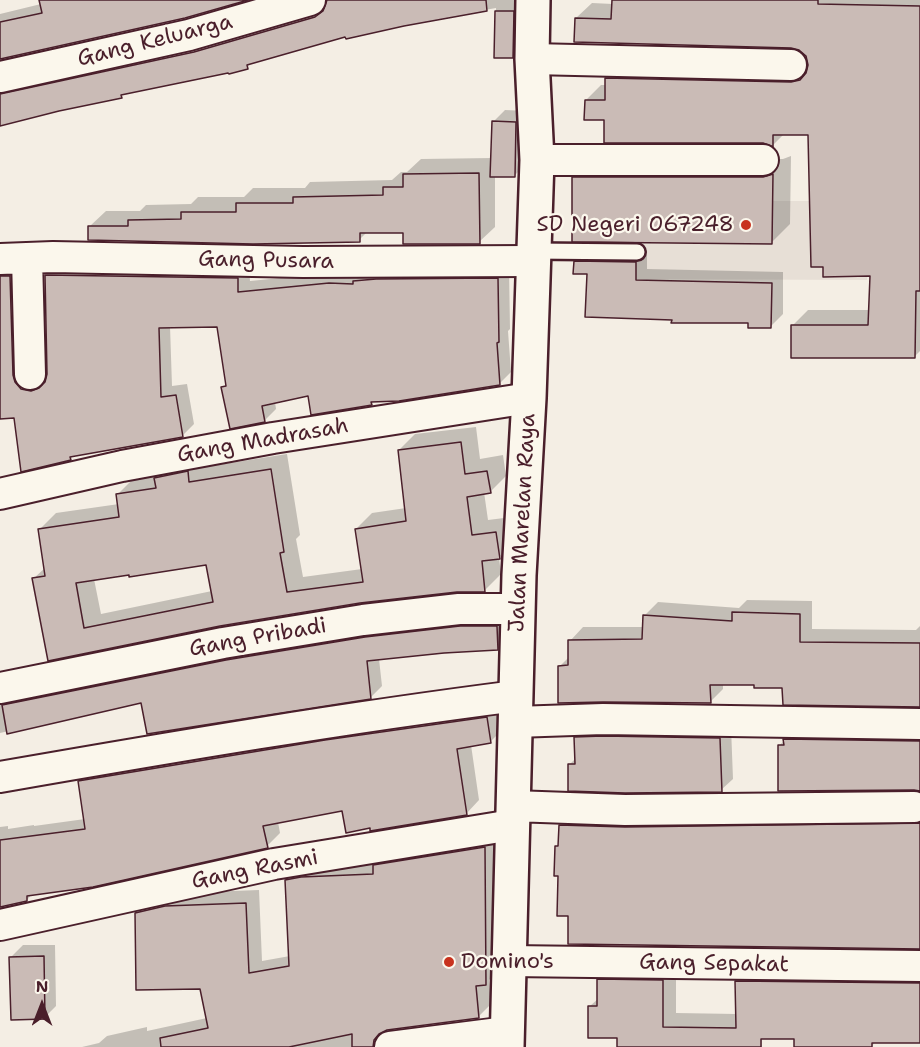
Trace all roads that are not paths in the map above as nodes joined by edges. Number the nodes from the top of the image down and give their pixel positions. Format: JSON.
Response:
{"nodes":[{"id":1,"x":310,"y":0,"type":"edge"},
{"id":2,"x":533,"y":0,"type":"edge"},
{"id":3,"x":532,"y":59,"type":"junction"},
{"id":4,"x":791,"y":65,"type":"dead end"},
{"id":5,"x":0,"y":77,"type":"edge"},
{"id":6,"x":537,"y":160,"type":"junction"},
{"id":7,"x":763,"y":160,"type":"dead end"},
{"id":8,"x":637,"y":252,"type":"dead end"},
{"id":9,"x":533,"y":256,"type":"junction"},
{"id":10,"x":14,"y":258,"type":"edge"},
{"id":11,"x":30,"y":374,"type":"dead end"},
{"id":12,"x":528,"y":398,"type":"junction"},
{"id":13,"x":0,"y":494,"type":"edge"},
{"id":14,"x":518,"y":609,"type":"junction"},
{"id":15,"x":0,"y":688,"type":"edge"},
{"id":16,"x":515,"y":709,"type":"junction"},
{"id":17,"x":920,"y":724,"type":"edge"},
{"id":18,"x":0,"y":777,"type":"edge"},
{"id":19,"x":914,"y":807,"type":"dead end"},
{"id":20,"x":513,"y":816,"type":"junction"},
{"id":21,"x":0,"y":925,"type":"edge"},
{"id":22,"x":509,"y":962,"type":"junction"},
{"id":23,"x":920,"y":966,"type":"edge"},
{"id":24,"x":507,"y":1039,"type":"edge"},
{"id":25,"x":390,"y":1047,"type":"edge"}],
"edges":[{"from":1,"to":5,"type":"street","name":"Gang Keluarga"},
{"from":2,"to":3,"type":"main road","name":"Jalan Marelan Raya"},
{"from":3,"to":4,"type":"street"},
{"from":3,"to":6,"type":"main road","name":"Jalan Marelan Raya"},
{"from":6,"to":7,"type":"street"},
{"from":6,"to":9,"type":"main road","name":"Jalan Marelan Raya"},
{"from":8,"to":9,"type":"lane"},
{"from":9,"to":10,"type":"street","name":"Gang Pusara"},
{"from":9,"to":12,"type":"main road","name":"Jalan Marelan Raya"},
{"from":10,"to":11,"type":"street"},
{"from":12,"to":13,"type":"street","name":"Gang Madrasah"},
{"from":12,"to":14,"type":"main road","name":"Jalan Marelan Raya"},
{"from":14,"to":15,"type":"street","name":"Gang Pribadi"},
{"from":14,"to":16,"type":"main road","name":"Jalan Marelan Raya"},
{"from":16,"to":17,"type":"street"},
{"from":16,"to":18,"type":"street"},
{"from":16,"to":20,"type":"main road","name":"Jalan Marelan Raya"},
{"from":19,"to":20,"type":"street","name":"Gang Rasmi"},
{"from":20,"to":21,"type":"street","name":"Gang Rasmi"},
{"from":20,"to":22,"type":"main road","name":"Jalan Marelan Raya"},
{"from":22,"to":23,"type":"street","name":"Gang Sepakat"},
{"from":22,"to":24,"type":"main road","name":"Jalan Marelan Raya"},
{"from":24,"to":25,"type":"street"}]}
